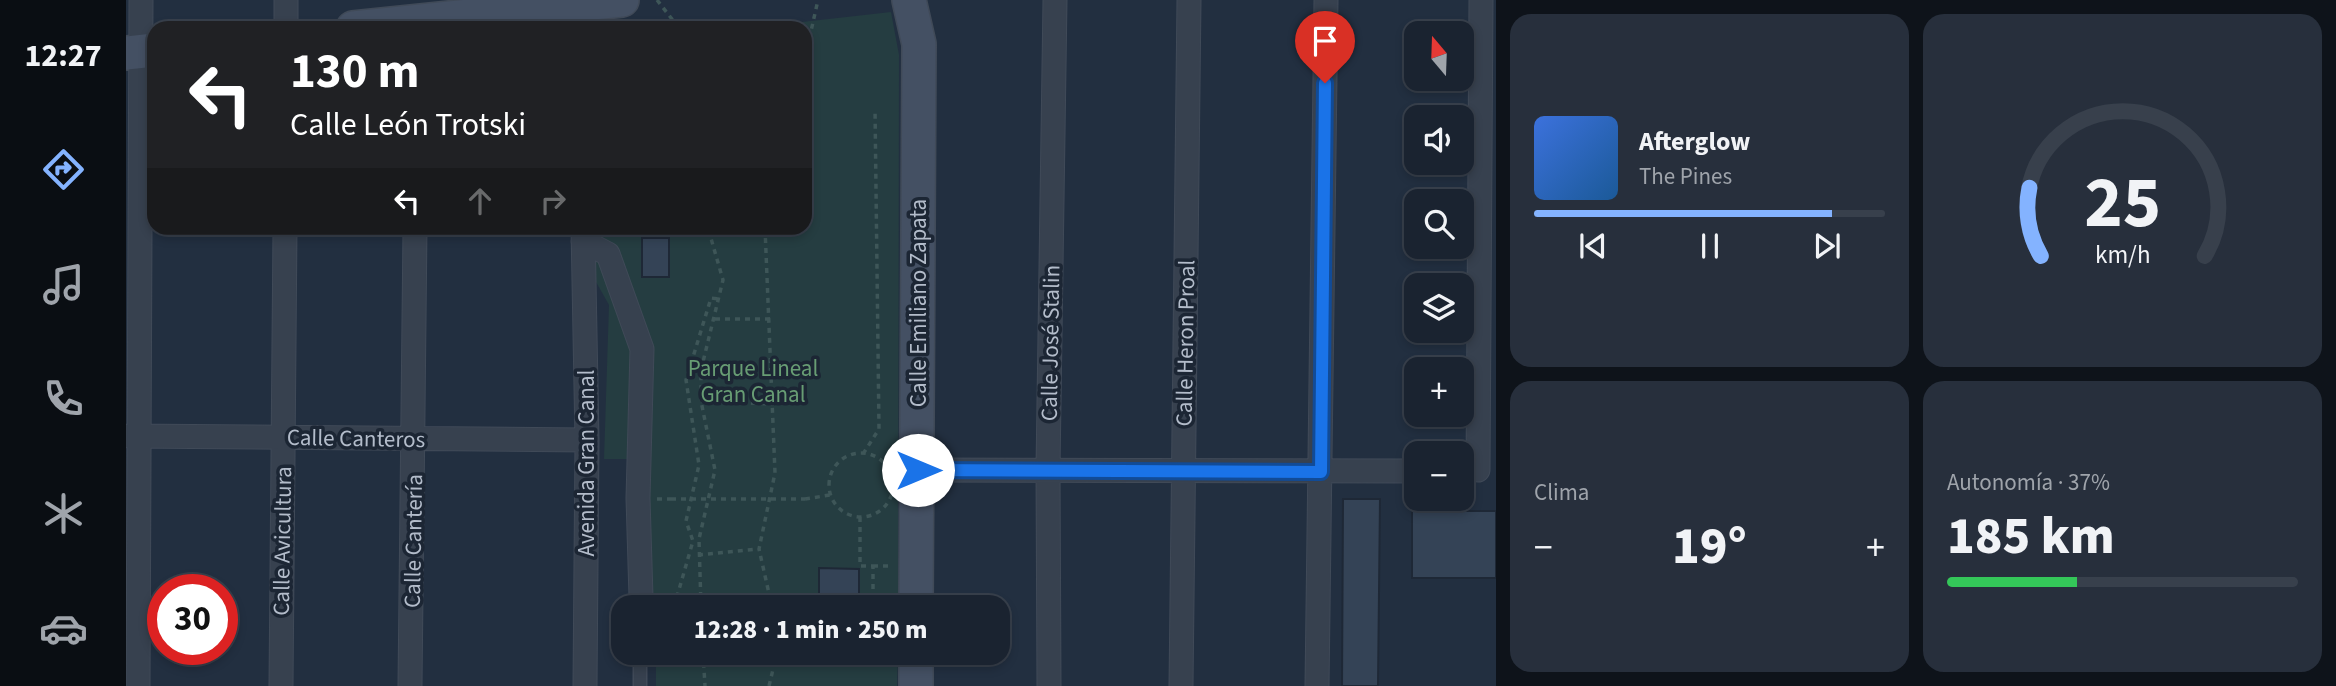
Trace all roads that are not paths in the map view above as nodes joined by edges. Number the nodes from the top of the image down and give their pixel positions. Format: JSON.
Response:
{"nodes":[{"id":1,"x":141,"y":0,"type":"edge"},
{"id":2,"x":286,"y":0,"type":"edge"},
{"id":3,"x":622,"y":0,"type":"edge"},
{"id":4,"x":909,"y":0,"type":"edge"},
{"id":5,"x":1055,"y":0,"type":"edge"},
{"id":6,"x":1189,"y":0,"type":"edge"},
{"id":7,"x":1326,"y":0,"type":"edge"},
{"id":8,"x":1481,"y":0,"type":"edge"},
{"id":9,"x":578,"y":11,"type":"edge"},
{"id":10,"x":286,"y":21,"type":"edge"},
{"id":11,"x":461,"y":21,"type":"edge"},
{"id":12,"x":140,"y":51,"type":"edge"},
{"id":13,"x":285,"y":235,"type":"edge"},
{"id":14,"x":415,"y":235,"type":"edge"},
{"id":15,"x":583,"y":235,"type":"edge"},
{"id":16,"x":584,"y":235,"type":"edge"},
{"id":17,"x":133,"y":436,"type":"edge"},
{"id":18,"x":284,"y":438,"type":"junction"},
{"id":19,"x":415,"y":439,"type":"junction"},
{"id":20,"x":587,"y":440,"type":"junction"},
{"id":21,"x":1048,"y":468,"type":"junction"},
{"id":22,"x":918,"y":470,"type":"junction"},
{"id":23,"x":1478,"y":470,"type":"edge"},
{"id":24,"x":1404,"y":471,"type":"edge"},
{"id":25,"x":1184,"y":472,"type":"junction"},
{"id":26,"x":1321,"y":472,"type":"junction"},
{"id":27,"x":641,"y":595,"type":"edge"},
{"id":28,"x":916,"y":595,"type":"edge"},
{"id":29,"x":640,"y":665,"type":"edge"},
{"id":30,"x":916,"y":665,"type":"edge"},
{"id":31,"x":138,"y":686,"type":"edge"},
{"id":32,"x":281,"y":686,"type":"edge"},
{"id":33,"x":410,"y":686,"type":"edge"},
{"id":34,"x":585,"y":686,"type":"edge"},
{"id":35,"x":640,"y":686,"type":"edge"},
{"id":36,"x":916,"y":686,"type":"edge"},
{"id":37,"x":1049,"y":686,"type":"edge"},
{"id":38,"x":1181,"y":686,"type":"edge"},
{"id":39,"x":1317,"y":686,"type":"edge"}],
"edges":[{"from":1,"to":12,"type":"street"},
{"from":2,"to":10,"type":"street"},
{"from":3,"to":9,"type":"street"},
{"from":4,"to":22,"type":"street","name":"Calle Emiliano Zapata"},
{"from":5,"to":21,"type":"street","name":"Calle José Stalin"},
{"from":6,"to":25,"type":"street","name":"Calle Heron Proal"},
{"from":7,"to":26,"type":"street"},
{"from":8,"to":23,"type":"street"},
{"from":9,"to":11,"type":"street"},
{"from":12,"to":17,"type":"street"},
{"from":13,"to":18,"type":"street","name":"Calle Avicultura"},
{"from":14,"to":19,"type":"street","name":"Calle Cantería"},
{"from":15,"to":20,"type":"street","name":"Avenida Gran Canal"},
{"from":16,"to":27,"type":"street","name":"Avenida Gran Canal"},
{"from":17,"to":18,"type":"street","name":"Calle Canteros"},
{"from":17,"to":31,"type":"street"},
{"from":18,"to":19,"type":"street","name":"Calle Canteros"},
{"from":18,"to":32,"type":"street","name":"Calle Avicultura"},
{"from":19,"to":20,"type":"street","name":"Calle Canteros"},
{"from":19,"to":33,"type":"street","name":"Calle Cantería"},
{"from":20,"to":34,"type":"street","name":"Avenida Gran Canal"},
{"from":21,"to":22,"type":"street"},
{"from":21,"to":25,"type":"street"},
{"from":21,"to":37,"type":"street","name":"Calle José Stalin"},
{"from":22,"to":28,"type":"street","name":"Calle Emiliano Zapata"},
{"from":24,"to":26,"type":"street"},
{"from":25,"to":26,"type":"street"},
{"from":25,"to":38,"type":"street","name":"Calle Heron Proal"},
{"from":26,"to":39,"type":"street"},
{"from":29,"to":35,"type":"lane"},
{"from":30,"to":36,"type":"street"}]}
